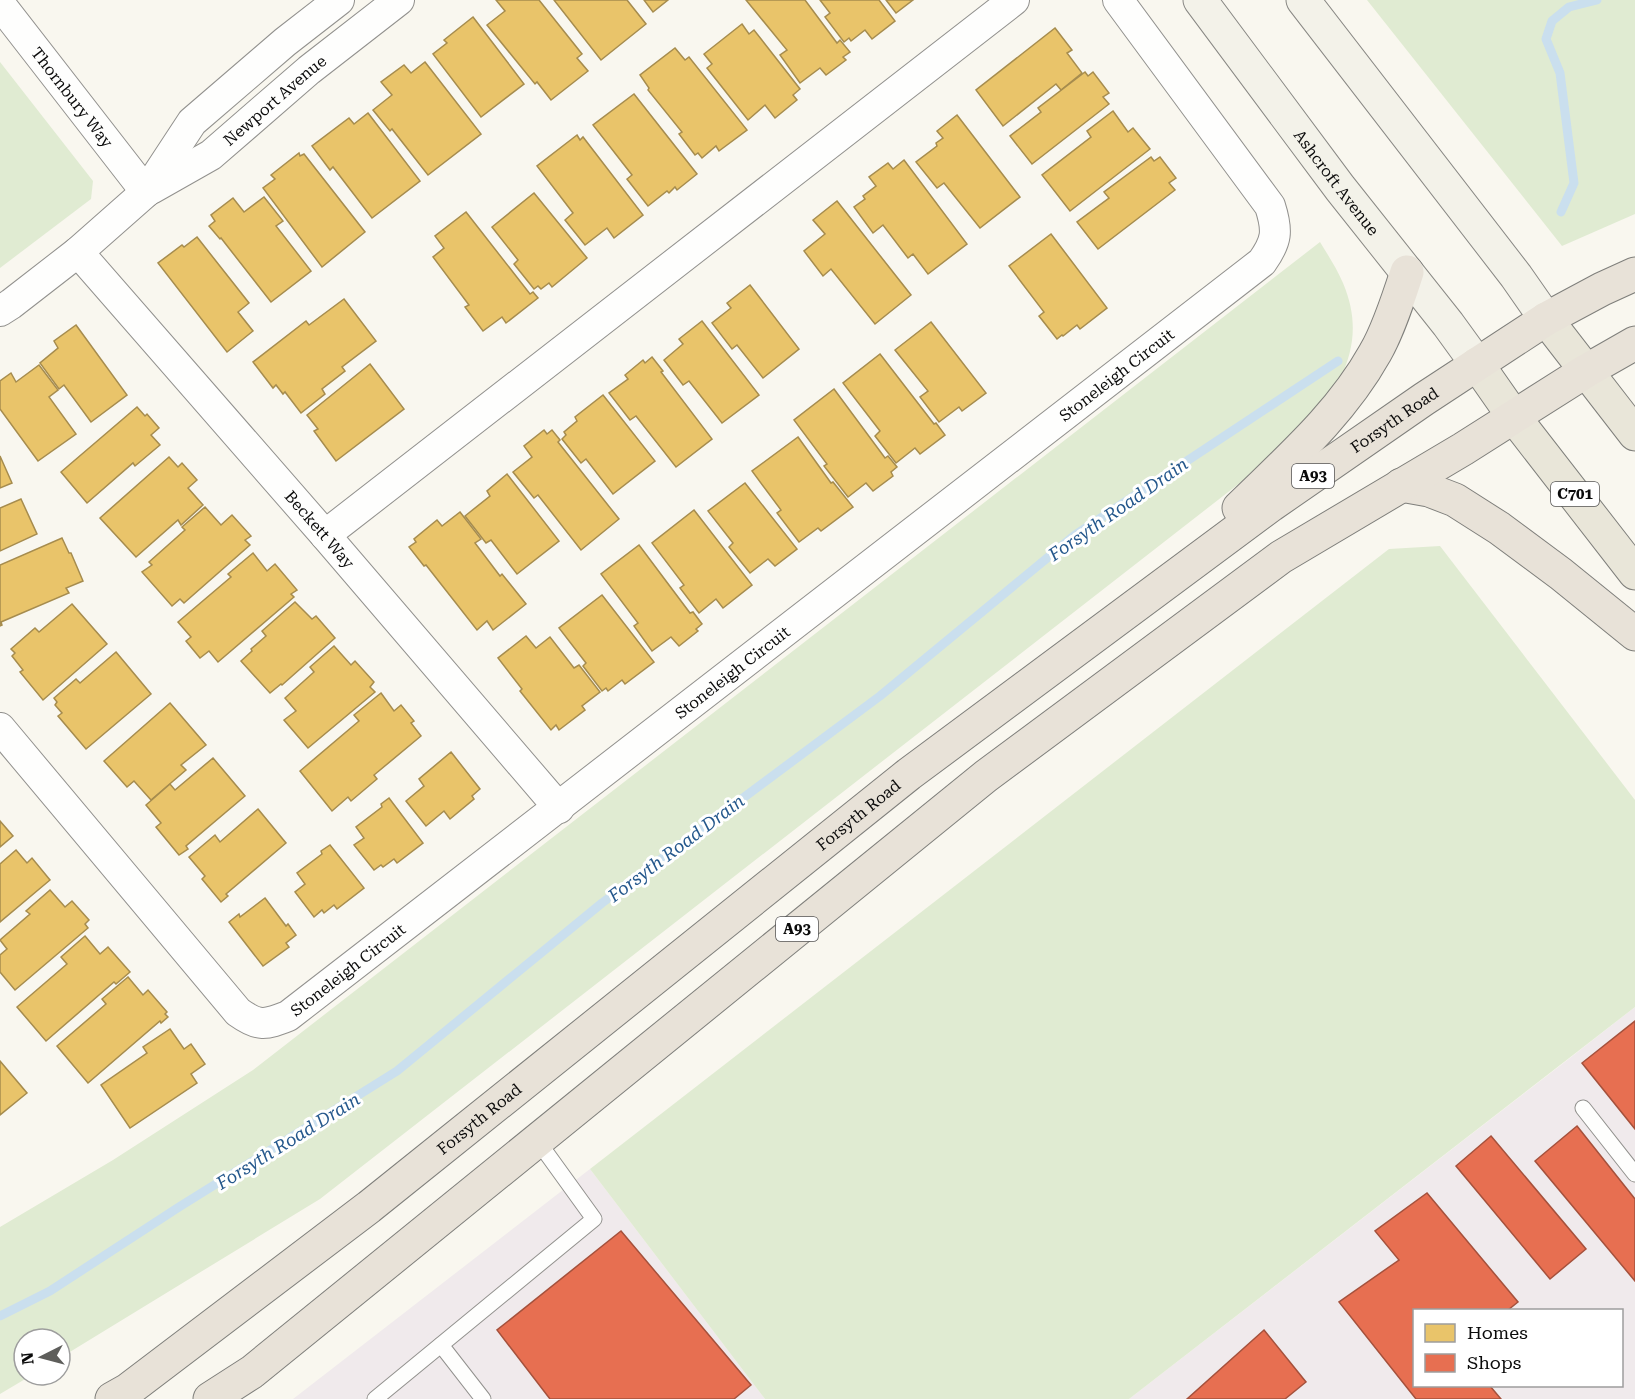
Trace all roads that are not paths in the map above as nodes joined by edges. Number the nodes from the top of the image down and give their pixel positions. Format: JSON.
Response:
{"nodes":[{"id":1,"x":339,"y":0,"type":"edge"},
{"id":2,"x":399,"y":0,"type":"edge"},
{"id":3,"x":1014,"y":0,"type":"edge"},
{"id":4,"x":1118,"y":0,"type":"edge"},
{"id":5,"x":1200,"y":0,"type":"edge"},
{"id":6,"x":1303,"y":0,"type":"edge"},
{"id":7,"x":0,"y":4,"type":"edge"},
{"id":8,"x":285,"y":42,"type":"junction"},
{"id":9,"x":309,"y":70,"type":"junction"},
{"id":10,"x":146,"y":192,"type":"junction"},
{"id":11,"x":78,"y":252,"type":"junction"},
{"id":12,"x":1407,"y":272,"type":"junction"},
{"id":13,"x":1635,"y":274,"type":"edge"},
{"id":14,"x":0,"y":311,"type":"edge"},
{"id":15,"x":1546,"y":319,"type":"junction"},
{"id":16,"x":1635,"y":343,"type":"edge"},
{"id":17,"x":1477,"y":364,"type":"junction"},
{"id":18,"x":1586,"y":371,"type":"junction"},
{"id":19,"x":1514,"y":417,"type":"junction"},
{"id":20,"x":1635,"y":434,"type":"edge"},
{"id":21,"x":1401,"y":485,"type":"junction"},
{"id":22,"x":325,"y":535,"type":"junction"},
{"id":23,"x":1635,"y":573,"type":"edge"},
{"id":24,"x":1152,"y":593,"type":"junction"},
{"id":25,"x":1635,"y":634,"type":"edge"},
{"id":26,"x":0,"y":728,"type":"edge"},
{"id":27,"x":559,"y":808,"type":"junction"},
{"id":28,"x":1583,"y":1108,"type":"dead end"},
{"id":29,"x":537,"y":1140,"type":"junction"},
{"id":30,"x":1635,"y":1174,"type":"edge"},
{"id":31,"x":441,"y":1345,"type":"junction"},
{"id":32,"x":224,"y":1395,"type":"edge"},
{"id":33,"x":379,"y":1398,"type":"edge"},
{"id":34,"x":112,"y":1399,"type":"edge"},
{"id":35,"x":483,"y":1399,"type":"edge"}],
"edges":[{"from":1,"to":8,"type":"street","name":"Newport Avenue"},
{"from":2,"to":9,"type":"street","name":"Newport Avenue"},
{"from":3,"to":22,"type":"street"},
{"from":4,"to":27,"type":"street","name":"Stoneleigh Circuit"},
{"from":5,"to":12,"type":"main road","name":"Ashcroft Avenue"},
{"from":6,"to":15,"type":"main road"},
{"from":7,"to":10,"type":"street","name":"Thornbury Way"},
{"from":8,"to":9,"type":"street"},
{"from":8,"to":10,"type":"street","name":"Newport Avenue"},
{"from":9,"to":10,"type":"street","name":"Newport Avenue"},
{"from":10,"to":11,"type":"street","name":"Newport Avenue"},
{"from":11,"to":14,"type":"street","name":"Newport Avenue"},
{"from":11,"to":22,"type":"street","name":"Beckett Way"},
{"from":12,"to":17,"type":"main road","name":"Ashcroft Avenue"},
{"from":12,"to":24,"type":"highway"},
{"from":13,"to":15,"type":"highway","name":"Forsyth Road","number":"A93"},
{"from":15,"to":17,"type":"highway","name":"Forsyth Road","number":"A93"},
{"from":15,"to":18,"type":"main road"},
{"from":16,"to":18,"type":"highway","number":"A93"},
{"from":17,"to":19,"type":"main road","number":"C701"},
{"from":17,"to":24,"type":"highway","name":"Forsyth Road","number":"A93"},
{"from":18,"to":19,"type":"highway","number":"A93"},
{"from":18,"to":20,"type":"main road"},
{"from":19,"to":21,"type":"highway","number":"A93"},
{"from":19,"to":23,"type":"main road","number":"C701"},
{"from":21,"to":25,"type":"highway"},
{"from":21,"to":29,"type":"highway","number":"A93"},
{"from":22,"to":27,"type":"street","name":"Beckett Way"},
{"from":24,"to":34,"type":"highway","name":"Forsyth Road","number":"A93"},
{"from":26,"to":27,"type":"street","name":"Stoneleigh Circuit"},
{"from":28,"to":30,"type":"lane"},
{"from":29,"to":31,"type":"lane"},
{"from":29,"to":32,"type":"highway","number":"A93"},
{"from":31,"to":33,"type":"lane"},
{"from":31,"to":35,"type":"lane"}]}
